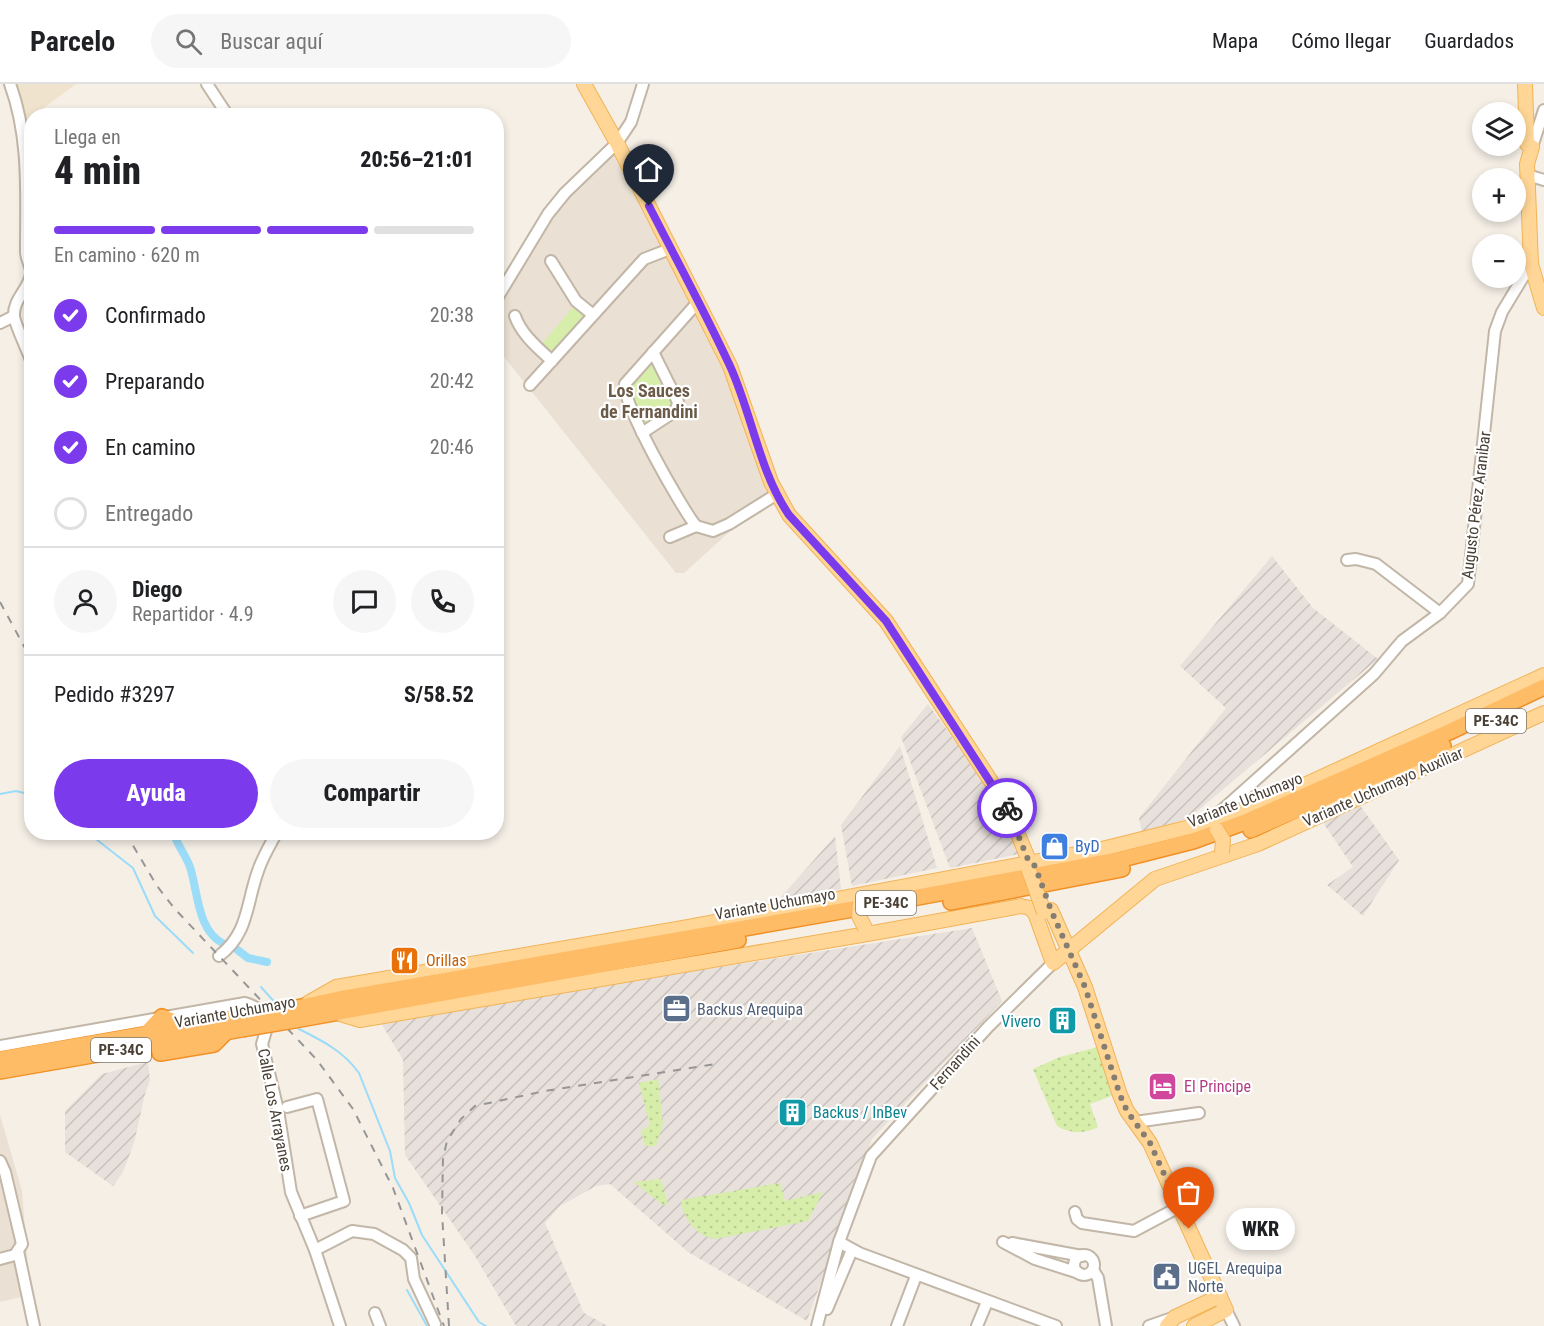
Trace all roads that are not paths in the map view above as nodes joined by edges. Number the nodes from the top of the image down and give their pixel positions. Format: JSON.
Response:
{"nodes":[{"id":1,"x":10,"y":84,"type":"edge"},
{"id":2,"x":207,"y":84,"type":"edge"},
{"id":3,"x":584,"y":84,"type":"edge"},
{"id":4,"x":643,"y":84,"type":"edge"},
{"id":5,"x":1525,"y":84,"type":"edge"},
{"id":6,"x":223,"y":108,"type":"edge"},
{"id":7,"x":1544,"y":110,"type":"edge"},
{"id":8,"x":24,"y":141,"type":"edge"},
{"id":9,"x":617,"y":142,"type":"junction"},
{"id":10,"x":1532,"y":147,"type":"junction"},
{"id":11,"x":1527,"y":175,"type":"junction"},
{"id":12,"x":1544,"y":180,"type":"edge"},
{"id":13,"x":670,"y":249,"type":"junction"},
{"id":14,"x":551,"y":261,"type":"dead end"},
{"id":15,"x":1531,"y":264,"type":"junction"},
{"id":16,"x":504,"y":287,"type":"edge"},
{"id":17,"x":24,"y":290,"type":"edge"},
{"id":18,"x":698,"y":302,"type":"junction"},
{"id":19,"x":1544,"y":308,"type":"edge"},
{"id":20,"x":592,"y":314,"type":"junction"},
{"id":21,"x":14,"y":316,"type":"junction"},
{"id":22,"x":515,"y":316,"type":"dead end"},
{"id":23,"x":0,"y":323,"type":"edge"},
{"id":24,"x":24,"y":342,"type":"edge"},
{"id":25,"x":653,"y":352,"type":"junction"},
{"id":26,"x":552,"y":361,"type":"junction"},
{"id":27,"x":530,"y":385,"type":"dead end"},
{"id":28,"x":642,"y":433,"type":"junction"},
{"id":29,"x":777,"y":494,"type":"junction"},
{"id":30,"x":696,"y":526,"type":"junction"},
{"id":31,"x":670,"y":537,"type":"dead end"},
{"id":32,"x":1347,"y":560,"type":"dead end"},
{"id":33,"x":1440,"y":613,"type":"junction"},
{"id":34,"x":1544,"y":675,"type":"edge"},
{"id":35,"x":1544,"y":687,"type":"edge"},
{"id":36,"x":1544,"y":699,"type":"edge"},
{"id":37,"x":1544,"y":713,"type":"edge"},
{"id":38,"x":1213,"y":826,"type":"junction"},
{"id":39,"x":273,"y":840,"type":"edge"},
{"id":40,"x":1221,"y":855,"type":"junction"},
{"id":41,"x":1031,"y":866,"type":"junction"},
{"id":42,"x":862,"y":898,"type":"junction"},
{"id":43,"x":869,"y":931,"type":"junction"},
{"id":44,"x":219,"y":956,"type":"dead end"},
{"id":45,"x":1061,"y":956,"type":"junction"},
{"id":46,"x":304,"y":1006,"type":"junction"},
{"id":47,"x":334,"y":1012,"type":"junction"},
{"id":48,"x":291,"y":1015,"type":"junction"},
{"id":49,"x":162,"y":1017,"type":"junction"},
{"id":50,"x":236,"y":1026,"type":"junction"},
{"id":51,"x":186,"y":1027,"type":"junction"},
{"id":52,"x":147,"y":1033,"type":"junction"},
{"id":53,"x":0,"y":1046,"type":"edge"},
{"id":54,"x":0,"y":1059,"type":"edge"},
{"id":55,"x":0,"y":1071,"type":"edge"},
{"id":56,"x":0,"y":1081,"type":"edge"},
{"id":57,"x":287,"y":1107,"type":"dead end"},
{"id":58,"x":1199,"y":1113,"type":"dead end"},
{"id":59,"x":1135,"y":1122,"type":"junction"},
{"id":60,"x":0,"y":1161,"type":"edge"},
{"id":61,"x":1179,"y":1207,"type":"junction"},
{"id":62,"x":1075,"y":1212,"type":"dead end"},
{"id":63,"x":300,"y":1216,"type":"junction"},
{"id":64,"x":839,"y":1242,"type":"junction"},
{"id":65,"x":315,"y":1250,"type":"junction"},
{"id":66,"x":852,"y":1250,"type":"junction"},
{"id":67,"x":18,"y":1251,"type":"junction"},
{"id":68,"x":1082,"y":1256,"type":"junction"},
{"id":69,"x":0,"y":1259,"type":"edge"},
{"id":70,"x":1093,"y":1270,"type":"junction"},
{"id":71,"x":1079,"y":1273,"type":"junction"},
{"id":72,"x":916,"y":1276,"type":"junction"},
{"id":73,"x":1220,"y":1296,"type":"junction"},
{"id":74,"x":987,"y":1302,"type":"junction"},
{"id":75,"x":1227,"y":1310,"type":"junction"},
{"id":76,"x":375,"y":1313,"type":"dead end"},
{"id":77,"x":1171,"y":1321,"type":"edge"},
{"id":78,"x":435,"y":1324,"type":"dead end"},
{"id":79,"x":34,"y":1326,"type":"edge"},
{"id":80,"x":340,"y":1326,"type":"edge"},
{"id":81,"x":380,"y":1326,"type":"edge"},
{"id":82,"x":818,"y":1326,"type":"edge"},
{"id":83,"x":897,"y":1326,"type":"edge"},
{"id":84,"x":977,"y":1326,"type":"edge"},
{"id":85,"x":1056,"y":1326,"type":"edge"},
{"id":86,"x":1106,"y":1326,"type":"edge"},
{"id":87,"x":1149,"y":1326,"type":"edge"},
{"id":88,"x":1194,"y":1326,"type":"edge"},
{"id":89,"x":1234,"y":1326,"type":"edge"}],
"edges":[{"from":1,"to":8,"type":"street"},
{"from":2,"to":6,"type":"street"},
{"from":3,"to":9,"type":"main road"},
{"from":4,"to":9,"type":"street"},
{"from":5,"to":10,"type":"main road"},
{"from":7,"to":10,"type":"street"},
{"from":9,"to":13,"type":"main road"},
{"from":9,"to":16,"type":"street"},
{"from":10,"to":11,"type":"main road"},
{"from":11,"to":12,"type":"street"},
{"from":11,"to":15,"type":"main road"},
{"from":13,"to":18,"type":"main road"},
{"from":13,"to":20,"type":"street"},
{"from":14,"to":20,"type":"street"},
{"from":15,"to":19,"type":"main road"},
{"from":15,"to":33,"type":"street","name":"Augusto Pérez Aranibar"},
{"from":17,"to":21,"type":"street"},
{"from":18,"to":25,"type":"street"},
{"from":18,"to":29,"type":"main road"},
{"from":20,"to":26,"type":"street"},
{"from":21,"to":23,"type":"street"},
{"from":21,"to":24,"type":"street"},
{"from":22,"to":26,"type":"street"},
{"from":25,"to":28,"type":"street"},
{"from":25,"to":28,"type":"street"},
{"from":26,"to":27,"type":"street"},
{"from":28,"to":30,"type":"street"},
{"from":29,"to":30,"type":"street"},
{"from":29,"to":41,"type":"main road"},
{"from":30,"to":31,"type":"street"},
{"from":32,"to":33,"type":"street"},
{"from":33,"to":38,"type":"street","name":"Augusto Pérez Aranibar"},
{"from":34,"to":38,"type":"main road","name":"Variante Uchumayo Auxiliar"},
{"from":35,"to":46,"type":"highway","name":"Variante Uchumayo","number":"PE-34C"},
{"from":36,"to":47,"type":"highway","name":"Variante Uchumayo","number":"PE-34C"},
{"from":37,"to":40,"type":"main road","name":"Variante Uchumayo Auxiliar"},
{"from":38,"to":40,"type":"main road","bridge":true},
{"from":38,"to":41,"type":"main road","name":"Variante Uchumayo"},
{"from":39,"to":44,"type":"street"},
{"from":40,"to":45,"type":"main road"},
{"from":41,"to":42,"type":"main road","name":"Variante Uchumayo"},
{"from":41,"to":45,"type":"main road","bridge":true},
{"from":42,"to":43,"type":"main road","bridge":true},
{"from":42,"to":46,"type":"main road","name":"Variante Uchumayo"},
{"from":43,"to":45,"type":"main road","name":"Variante Uchumayo"},
{"from":43,"to":47,"type":"main road","name":"Variante Uchumayo"},
{"from":45,"to":59,"type":"main road"},
{"from":45,"to":64,"type":"street","name":"Fernandini"},
{"from":46,"to":48,"type":"highway","name":"Variante Uchumayo","number":"PE-34C"},
{"from":47,"to":48,"type":"highway","name":"Variante Uchumayo","number":"PE-34C"},
{"from":48,"to":50,"type":"highway","name":"Variante Uchumayo","number":"PE-34C","bridge":true},
{"from":49,"to":51,"type":"highway"},
{"from":49,"to":52,"type":"highway"},
{"from":49,"to":53,"type":"street","name":"Calle Los Arrayanes"},
{"from":49,"to":63,"type":"street","name":"Calle Los Arrayanes"},
{"from":50,"to":51,"type":"highway","name":"Variante Uchumayo","number":"PE-34C"},
{"from":50,"to":55,"type":"highway","name":"Variante Uchumayo","number":"PE-34C"},
{"from":50,"to":56,"type":"highway"},
{"from":51,"to":52,"type":"highway","name":"Variante Uchumayo","number":"PE-34C"},
{"from":52,"to":54,"type":"highway","name":"Variante Uchumayo","number":"PE-34C"},
{"from":57,"to":63,"type":"street"},
{"from":58,"to":59,"type":"street"},
{"from":59,"to":61,"type":"main road"},
{"from":60,"to":67,"type":"street"},
{"from":61,"to":62,"type":"street"},
{"from":61,"to":73,"type":"main road"},
{"from":63,"to":65,"type":"street","name":"Calle Los Arrayanes"},
{"from":64,"to":66,"type":"street"},
{"from":64,"to":82,"type":"street","name":"Fernandini"},
{"from":65,"to":78,"type":"street"},
{"from":65,"to":80,"type":"street","name":"Calle Los Arrayanes"},
{"from":66,"to":72,"type":"street"},
{"from":66,"to":82,"type":"street"},
{"from":67,"to":69,"type":"street"},
{"from":67,"to":79,"type":"street"},
{"from":68,"to":70,"type":"street"},
{"from":68,"to":71,"type":"street"},
{"from":68,"to":71,"type":"street"},
{"from":70,"to":71,"type":"street"},
{"from":70,"to":86,"type":"street"},
{"from":72,"to":74,"type":"street"},
{"from":72,"to":83,"type":"street"},
{"from":73,"to":75,"type":"main road"},
{"from":73,"to":77,"type":"main road"},
{"from":74,"to":84,"type":"street"},
{"from":74,"to":85,"type":"street"},
{"from":75,"to":88,"type":"main road"},
{"from":75,"to":89,"type":"street"},
{"from":76,"to":81,"type":"street"},
{"from":77,"to":87,"type":"street"}]}
